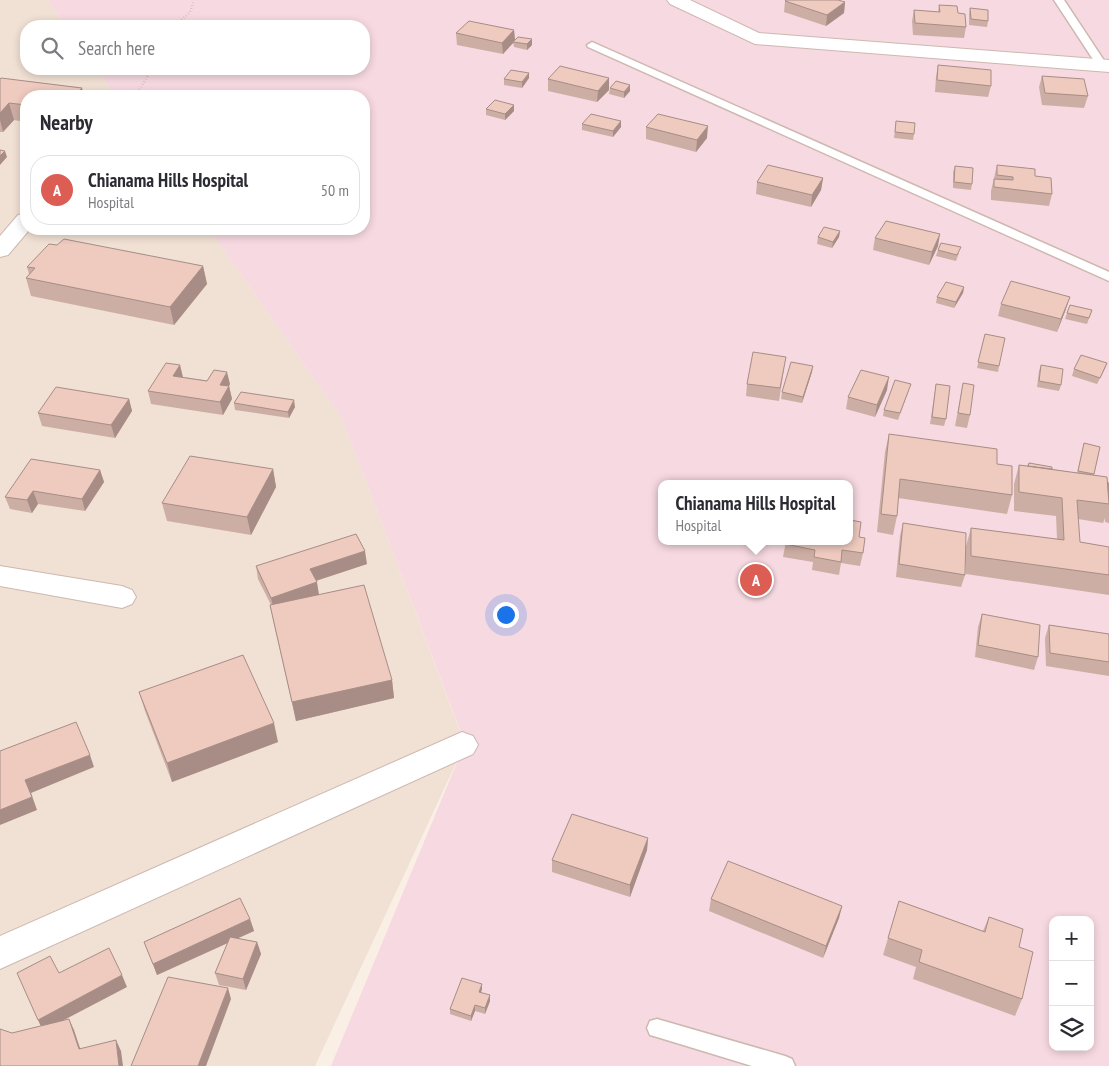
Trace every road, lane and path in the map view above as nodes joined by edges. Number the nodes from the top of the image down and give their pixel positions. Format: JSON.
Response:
{"nodes":[{"id":1,"x":194,"y":0,"type":"edge"},
{"id":2,"x":676,"y":0,"type":"edge"},
{"id":3,"x":1059,"y":0,"type":"edge"},
{"id":4,"x":181,"y":20,"type":"edge"},
{"id":5,"x":592,"y":45,"type":"dead end"},
{"id":6,"x":1106,"y":66,"type":"edge"},
{"id":7,"x":148,"y":75,"type":"edge"},
{"id":8,"x":139,"y":90,"type":"edge"},
{"id":9,"x":20,"y":227,"type":"edge"},
{"id":10,"x":0,"y":250,"type":"edge"},
{"id":11,"x":1109,"y":277,"type":"edge"},
{"id":12,"x":0,"y":576,"type":"edge"},
{"id":13,"x":122,"y":597,"type":"dead end"},
{"id":14,"x":462,"y":745,"type":"dead end"},
{"id":15,"x":0,"y":953,"type":"edge"},
{"id":16,"x":658,"y":1028,"type":"dead end"},
{"id":17,"x":785,"y":1066,"type":"edge"}],
"edges":[{"from":1,"to":4,"type":"path"},
{"from":2,"to":6,"type":"street"},
{"from":3,"to":6,"type":"lane"},
{"from":5,"to":11,"type":"lane"},
{"from":7,"to":8,"type":"path"},
{"from":9,"to":10,"type":"street"},
{"from":12,"to":13,"type":"street"},
{"from":14,"to":15,"type":"street"},
{"from":16,"to":17,"type":"lane"}]}
